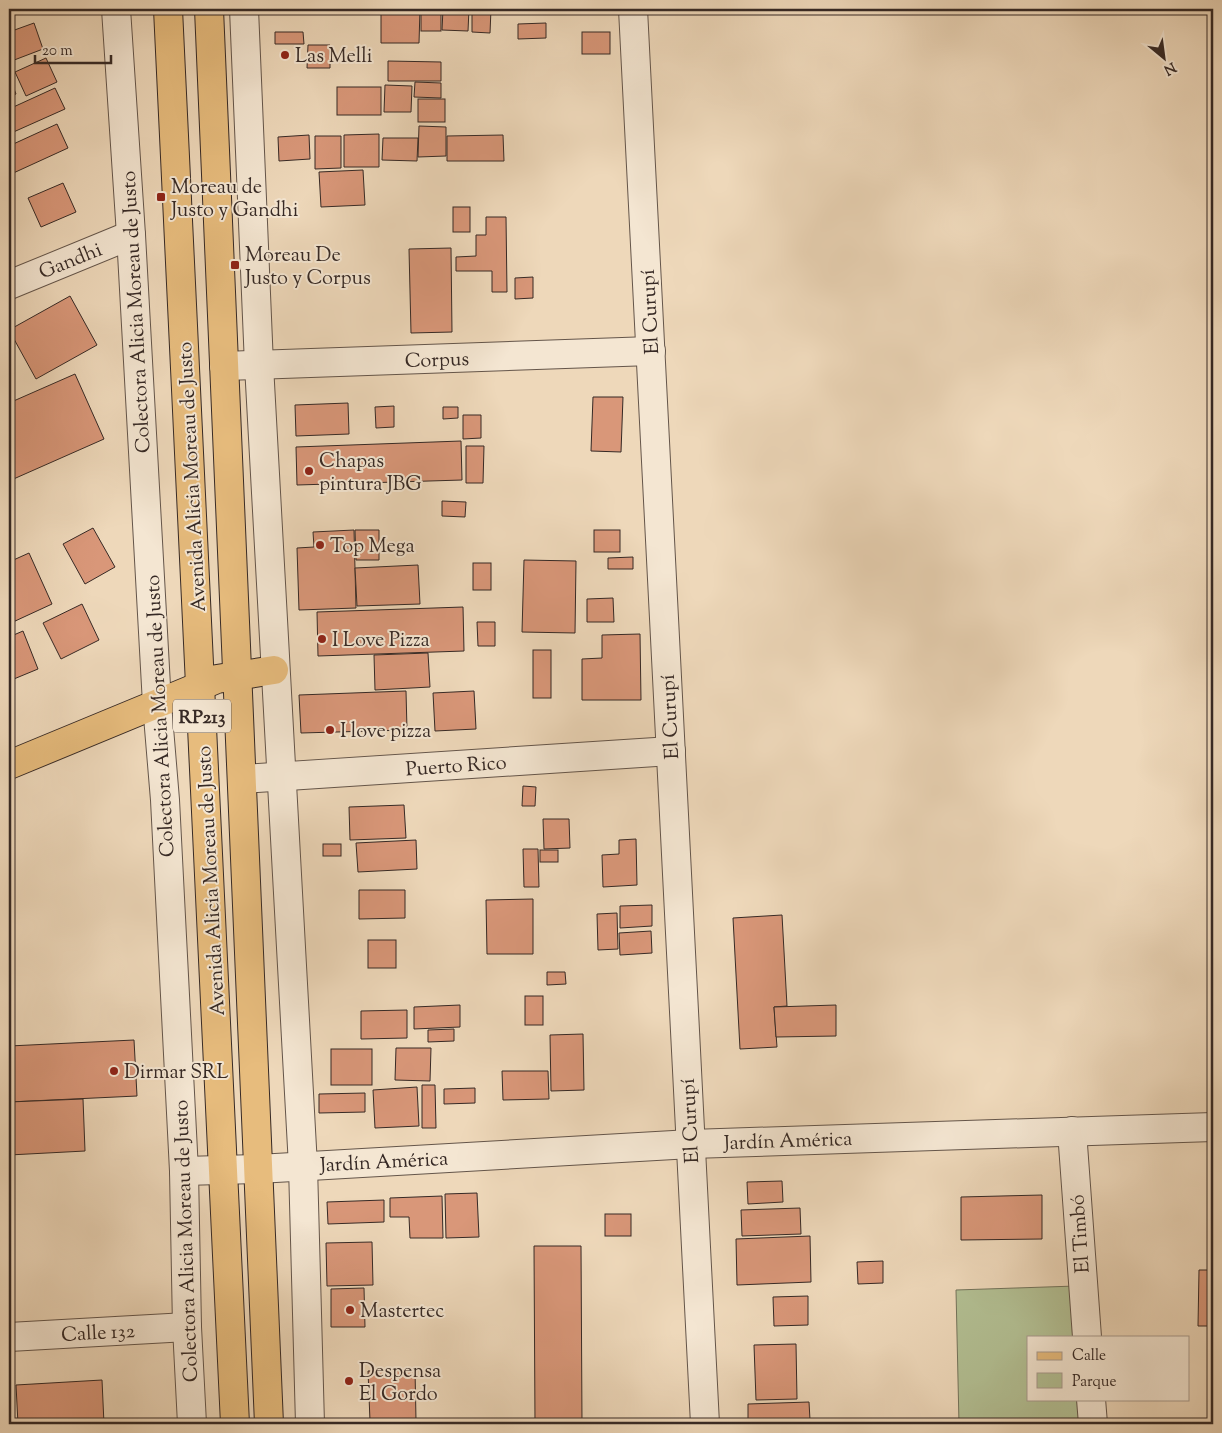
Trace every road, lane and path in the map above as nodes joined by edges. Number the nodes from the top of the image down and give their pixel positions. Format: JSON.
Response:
{"nodes":[{"id":1,"x":116,"y":9,"type":"edge"},
{"id":2,"x":168,"y":9,"type":"edge"},
{"id":3,"x":209,"y":9,"type":"edge"},
{"id":4,"x":244,"y":9,"type":"edge"},
{"id":5,"x":633,"y":9,"type":"edge"},
{"id":6,"x":131,"y":234,"type":"junction"},
{"id":7,"x":9,"y":285,"type":"edge"},
{"id":8,"x":651,"y":351,"type":"junction"},
{"id":9,"x":258,"y":365,"type":"junction"},
{"id":10,"x":224,"y":366,"type":"junction"},
{"id":11,"x":274,"y":670,"type":"junction"},
{"id":12,"x":236,"y":675,"type":"junction"},
{"id":13,"x":201,"y":686,"type":"junction"},
{"id":14,"x":157,"y":704,"type":"junction"},
{"id":15,"x":671,"y":751,"type":"junction"},
{"id":16,"x":9,"y":765,"type":"edge"},
{"id":17,"x":281,"y":776,"type":"junction"},
{"id":18,"x":242,"y":779,"type":"junction"},
{"id":19,"x":1213,"y":1127,"type":"edge"},
{"id":20,"x":1072,"y":1130,"type":"junction"},
{"id":21,"x":690,"y":1144,"type":"junction"},
{"id":22,"x":303,"y":1166,"type":"junction"},
{"id":23,"x":223,"y":1169,"type":"junction"},
{"id":24,"x":258,"y":1169,"type":"junction"},
{"id":25,"x":184,"y":1171,"type":"junction"},
{"id":26,"x":187,"y":1327,"type":"junction"},
{"id":27,"x":1087,"y":1336,"type":"edge"},
{"id":28,"x":9,"y":1337,"type":"edge"},
{"id":29,"x":1091,"y":1400,"type":"edge"},
{"id":30,"x":192,"y":1424,"type":"edge"},
{"id":31,"x":235,"y":1424,"type":"edge"},
{"id":32,"x":270,"y":1424,"type":"edge"},
{"id":33,"x":310,"y":1424,"type":"edge"},
{"id":34,"x":705,"y":1424,"type":"edge"},
{"id":35,"x":1093,"y":1424,"type":"edge"}],
"edges":[{"from":1,"to":6,"type":"street","name":"Colectora Alicia Moreau de Justo"},
{"from":2,"to":13,"type":"main road","name":"Avenida Alicia Moreau de Justo","number":"RP213"},
{"from":3,"to":10,"type":"main road","name":"Avenida Alicia Moreau de Justo","number":"RP213"},
{"from":4,"to":9,"type":"street"},
{"from":5,"to":8,"type":"street","name":"El Curupí"},
{"from":6,"to":7,"type":"street","name":"Gandhi"},
{"from":6,"to":14,"type":"street","name":"Colectora Alicia Moreau de Justo"},
{"from":8,"to":9,"type":"street","name":"Corpus"},
{"from":8,"to":15,"type":"street","name":"El Curupí"},
{"from":9,"to":10,"type":"street","name":"Corpus"},
{"from":9,"to":11,"type":"street"},
{"from":10,"to":12,"type":"main road","name":"Avenida Alicia Moreau de Justo","number":"RP213"},
{"from":11,"to":12,"type":"main road"},
{"from":11,"to":17,"type":"street"},
{"from":12,"to":13,"type":"main road"},
{"from":12,"to":18,"type":"main road","name":"Avenida Alicia Moreau de Justo","number":"RP213"},
{"from":13,"to":14,"type":"main road"},
{"from":13,"to":23,"type":"main road","name":"Avenida Alicia Moreau de Justo","number":"RP213"},
{"from":14,"to":16,"type":"main road"},
{"from":14,"to":25,"type":"street","name":"Colectora Alicia Moreau de Justo"},
{"from":15,"to":17,"type":"street","name":"Puerto Rico"},
{"from":15,"to":21,"type":"street","name":"El Curupí"},
{"from":17,"to":18,"type":"street","name":"Puerto Rico"},
{"from":17,"to":22,"type":"street"},
{"from":18,"to":24,"type":"main road","name":"Avenida Alicia Moreau de Justo","number":"RP213"},
{"from":19,"to":20,"type":"street","name":"Jardín América"},
{"from":20,"to":21,"type":"street","name":"Jardín América"},
{"from":20,"to":27,"type":"street","name":"El Timbó"},
{"from":21,"to":22,"type":"street","name":"Jardín América"},
{"from":21,"to":34,"type":"street","name":"El Curupí"},
{"from":22,"to":24,"type":"street","name":"Jardín América"},
{"from":22,"to":33,"type":"street"},
{"from":23,"to":24,"type":"street","name":"Jardín América"},
{"from":23,"to":25,"type":"street","name":"Jardín América"},
{"from":23,"to":31,"type":"main road","name":"Avenida Alicia Moreau de Justo","number":"RP213"},
{"from":24,"to":32,"type":"main road","name":"Avenida Alicia Moreau de Justo","number":"RP213"},
{"from":25,"to":26,"type":"street","name":"Colectora Alicia Moreau de Justo"},
{"from":26,"to":28,"type":"street","name":"Calle 132"},
{"from":26,"to":30,"type":"street","name":"Colectora Alicia Moreau de Justo"},
{"from":29,"to":35,"type":"street"}]}
